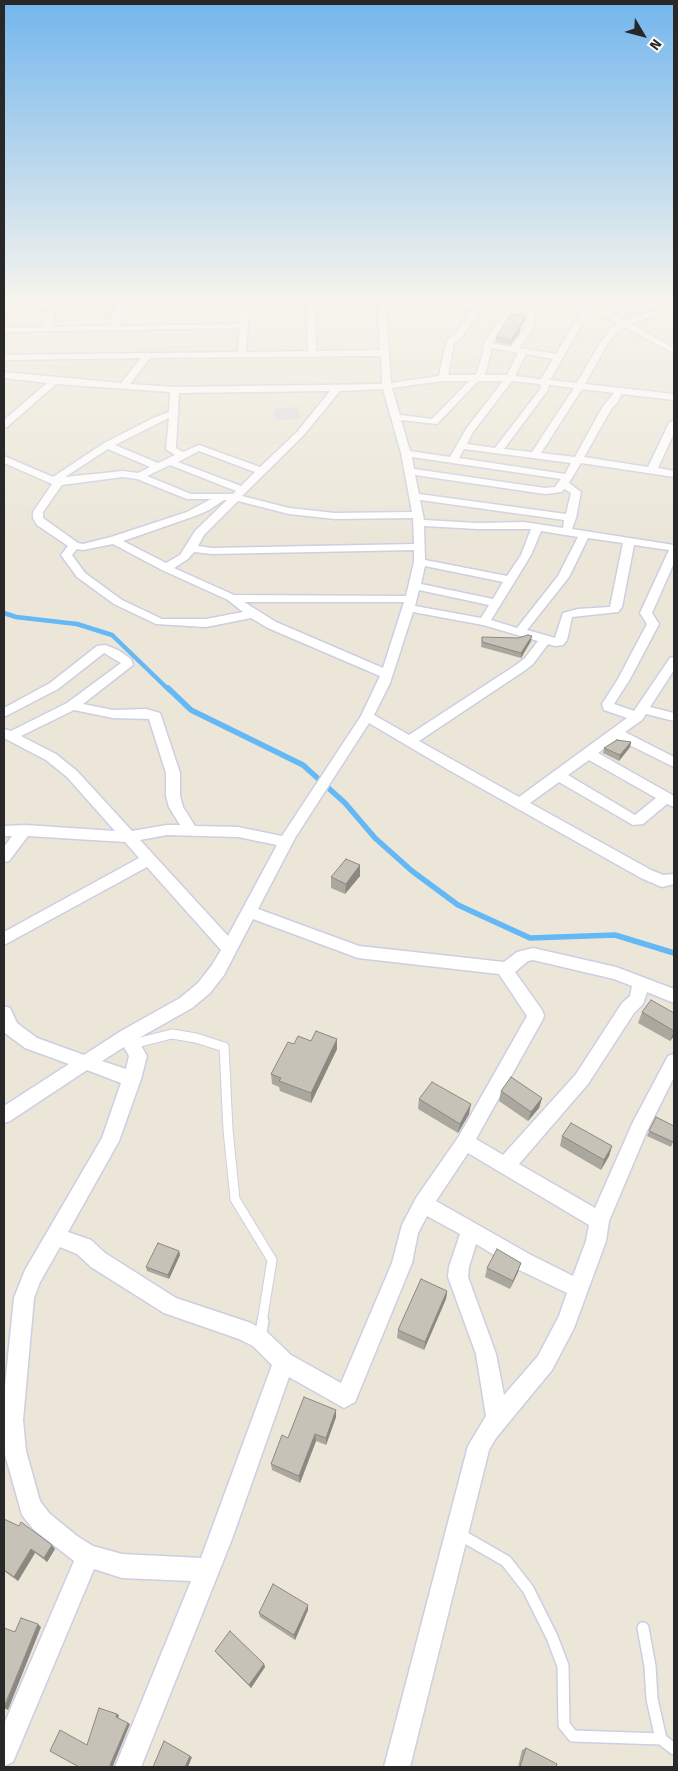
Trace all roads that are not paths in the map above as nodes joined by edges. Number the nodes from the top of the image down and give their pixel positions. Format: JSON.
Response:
{"nodes":[{"id":1,"x":54,"y":381,"type":"joint"},
{"id":2,"x":128,"y":381,"type":"edge"},
{"id":3,"x":387,"y":381,"type":"edge"},
{"id":4,"x":424,"y":381,"type":"edge"},
{"id":5,"x":474,"y":381,"type":"edge"},
{"id":6,"x":508,"y":381,"type":"edge"},
{"id":7,"x":532,"y":381,"type":"edge"},
{"id":8,"x":583,"y":381,"type":"edge"},
{"id":9,"x":544,"y":382,"type":"junction"},
{"id":10,"x":124,"y":386,"type":"junction"},
{"id":11,"x":387,"y":386,"type":"junction"},
{"id":12,"x":580,"y":386,"type":"junction"},
{"id":13,"x":337,"y":388,"type":"junction"},
{"id":14,"x":175,"y":390,"type":"junction"},
{"id":15,"x":620,"y":390,"type":"junction"},
{"id":16,"x":674,"y":397,"type":"edge"},
{"id":17,"x":175,"y":413,"type":"junction"},
{"id":18,"x":396,"y":417,"type":"junction"},
{"id":19,"x":674,"y":423,"type":"edge"},
{"id":20,"x":4,"y":425,"type":"edge"},
{"id":21,"x":107,"y":445,"type":"junction"},
{"id":22,"x":461,"y":446,"type":"junction"},
{"id":23,"x":498,"y":450,"type":"junction"},
{"id":24,"x":406,"y":453,"type":"junction"},
{"id":25,"x":182,"y":454,"type":"junction"},
{"id":26,"x":535,"y":455,"type":"junction"},
{"id":27,"x":4,"y":459,"type":"edge"},
{"id":28,"x":454,"y":459,"type":"junction"},
{"id":29,"x":577,"y":460,"type":"junction"},
{"id":30,"x":170,"y":462,"type":"junction"},
{"id":31,"x":159,"y":467,"type":"junction"},
{"id":32,"x":652,"y":470,"type":"junction"},
{"id":33,"x":261,"y":471,"type":"junction"},
{"id":34,"x":409,"y":471,"type":"junction"},
{"id":35,"x":674,"y":474,"type":"edge"},
{"id":36,"x":139,"y":476,"type":"junction"},
{"id":37,"x":566,"y":480,"type":"junction"},
{"id":38,"x":55,"y":482,"type":"junction"},
{"id":39,"x":238,"y":494,"type":"junction"},
{"id":40,"x":414,"y":496,"type":"junction"},
{"id":41,"x":221,"y":497,"type":"junction"},
{"id":42,"x":571,"y":518,"type":"junction"},
{"id":43,"x":418,"y":519,"type":"junction"},
{"id":44,"x":538,"y":526,"type":"junction"},
{"id":45,"x":567,"y":531,"type":"junction"},
{"id":46,"x":585,"y":534,"type":"junction"},
{"id":47,"x":114,"y":540,"type":"junction"},
{"id":48,"x":629,"y":542,"type":"junction"},
{"id":49,"x":74,"y":545,"type":"junction"},
{"id":50,"x":419,"y":547,"type":"junction"},
{"id":51,"x":191,"y":548,"type":"junction"},
{"id":52,"x":674,"y":550,"type":"edge"},
{"id":53,"x":420,"y":562,"type":"junction"},
{"id":54,"x":166,"y":568,"type":"junction"},
{"id":55,"x":510,"y":580,"type":"junction"},
{"id":56,"x":415,"y":586,"type":"junction"},
{"id":57,"x":232,"y":598,"type":"junction"},
{"id":58,"x":410,"y":603,"type":"junction"},
{"id":59,"x":496,"y":603,"type":"junction"},
{"id":60,"x":253,"y":614,"type":"junction"},
{"id":61,"x":484,"y":622,"type":"junction"},
{"id":62,"x":520,"y":632,"type":"junction"},
{"id":63,"x":545,"y":639,"type":"junction"},
{"id":64,"x":674,"y":661,"type":"edge"},
{"id":65,"x":387,"y":674,"type":"junction"},
{"id":66,"x":72,"y":706,"type":"junction"},
{"id":67,"x":4,"y":713,"type":"edge"},
{"id":68,"x":640,"y":713,"type":"junction"},
{"id":69,"x":367,"y":716,"type":"junction"},
{"id":70,"x":674,"y":718,"type":"edge"},
{"id":71,"x":616,"y":733,"type":"junction"},
{"id":72,"x":7,"y":735,"type":"edge"},
{"id":73,"x":410,"y":741,"type":"junction"},
{"id":74,"x":589,"y":754,"type":"junction"},
{"id":75,"x":674,"y":763,"type":"edge"},
{"id":76,"x":559,"y":776,"type":"junction"},
{"id":77,"x":670,"y":800,"type":"edge"},
{"id":78,"x":520,"y":804,"type":"junction"},
{"id":79,"x":25,"y":830,"type":"junction"},
{"id":80,"x":4,"y":831,"type":"edge"},
{"id":81,"x":191,"y":831,"type":"junction"},
{"id":82,"x":129,"y":837,"type":"junction"},
{"id":83,"x":286,"y":842,"type":"junction"},
{"id":84,"x":4,"y":857,"type":"edge"},
{"id":85,"x":149,"y":859,"type":"junction"},
{"id":86,"x":672,"y":883,"type":"edge"},
{"id":87,"x":249,"y":912,"type":"junction"},
{"id":88,"x":4,"y":939,"type":"edge"},
{"id":89,"x":229,"y":948,"type":"junction"},
{"id":90,"x":504,"y":968,"type":"junction"},
{"id":91,"x":641,"y":983,"type":"junction"},
{"id":92,"x":674,"y":996,"type":"edge"},
{"id":93,"x":4,"y":1013,"type":"edge"},
{"id":94,"x":130,"y":1040,"type":"junction"},
{"id":95,"x":674,"y":1061,"type":"edge"},
{"id":96,"x":86,"y":1063,"type":"junction"},
{"id":97,"x":132,"y":1079,"type":"junction"},
{"id":98,"x":4,"y":1115,"type":"edge"},
{"id":99,"x":465,"y":1142,"type":"junction"},
{"id":100,"x":505,"y":1166,"type":"junction"},
{"id":101,"x":423,"y":1204,"type":"junction"},
{"id":102,"x":599,"y":1221,"type":"junction"},
{"id":103,"x":471,"y":1230,"type":"junction"},
{"id":104,"x":56,"y":1236,"type":"junction"},
{"id":105,"x":577,"y":1288,"type":"junction"},
{"id":106,"x":260,"y":1339,"type":"junction"},
{"id":107,"x":284,"y":1362,"type":"junction"},
{"id":108,"x":497,"y":1419,"type":"junction"},
{"id":109,"x":457,"y":1533,"type":"junction"},
{"id":110,"x":88,"y":1556,"type":"junction"},
{"id":111,"x":206,"y":1570,"type":"junction"},
{"id":112,"x":643,"y":1628,"type":"dead end"},
{"id":113,"x":661,"y":1738,"type":"junction"},
{"id":114,"x":674,"y":1749,"type":"edge"},
{"id":115,"x":4,"y":1753,"type":"edge"},
{"id":116,"x":128,"y":1767,"type":"edge"},
{"id":117,"x":397,"y":1767,"type":"edge"}],
"edges":[{"from":1,"to":10,"type":"street"},
{"from":1,"to":20,"type":"street"},
{"from":2,"to":10,"type":"street"},
{"from":3,"to":11,"type":"street"},
{"from":4,"to":11,"type":"street"},
{"from":5,"to":18,"type":"street"},
{"from":6,"to":22,"type":"street"},
{"from":7,"to":9,"type":"street"},
{"from":8,"to":12,"type":"street"},
{"from":9,"to":12,"type":"street"},
{"from":9,"to":23,"type":"street"},
{"from":10,"to":14,"type":"street"},
{"from":11,"to":13,"type":"street"},
{"from":11,"to":18,"type":"street"},
{"from":12,"to":15,"type":"street"},
{"from":12,"to":26,"type":"street"},
{"from":13,"to":14,"type":"street"},
{"from":13,"to":33,"type":"street"},
{"from":14,"to":17,"type":"street"},
{"from":15,"to":16,"type":"street"},
{"from":15,"to":29,"type":"street"},
{"from":17,"to":21,"type":"street"},
{"from":17,"to":25,"type":"street"},
{"from":18,"to":24,"type":"street"},
{"from":19,"to":32,"type":"street"},
{"from":21,"to":31,"type":"street"},
{"from":21,"to":38,"type":"street"},
{"from":22,"to":23,"type":"street"},
{"from":22,"to":28,"type":"street"},
{"from":23,"to":26,"type":"street"},
{"from":24,"to":28,"type":"street"},
{"from":24,"to":34,"type":"street"},
{"from":25,"to":30,"type":"street"},
{"from":25,"to":33,"type":"street"},
{"from":26,"to":29,"type":"street"},
{"from":27,"to":38,"type":"street"},
{"from":28,"to":37,"type":"street"},
{"from":29,"to":32,"type":"street"},
{"from":29,"to":37,"type":"street"},
{"from":30,"to":31,"type":"street"},
{"from":30,"to":39,"type":"street"},
{"from":31,"to":36,"type":"street"},
{"from":32,"to":35,"type":"street"},
{"from":33,"to":39,"type":"street"},
{"from":34,"to":37,"type":"street"},
{"from":34,"to":40,"type":"street"},
{"from":36,"to":38,"type":"street"},
{"from":36,"to":41,"type":"street"},
{"from":37,"to":42,"type":"street"},
{"from":38,"to":49,"type":"street"},
{"from":39,"to":41,"type":"street"},
{"from":39,"to":43,"type":"street"},
{"from":39,"to":51,"type":"street"},
{"from":40,"to":42,"type":"street"},
{"from":40,"to":43,"type":"street"},
{"from":41,"to":47,"type":"street"},
{"from":42,"to":45,"type":"street"},
{"from":43,"to":44,"type":"street"},
{"from":43,"to":50,"type":"street"},
{"from":44,"to":45,"type":"street"},
{"from":44,"to":55,"type":"street"},
{"from":45,"to":46,"type":"street"},
{"from":46,"to":48,"type":"street"},
{"from":46,"to":62,"type":"street"},
{"from":47,"to":49,"type":"street"},
{"from":47,"to":54,"type":"street"},
{"from":48,"to":52,"type":"street"},
{"from":48,"to":63,"type":"street"},
{"from":49,"to":60,"type":"street"},
{"from":50,"to":51,"type":"street"},
{"from":50,"to":53,"type":"street"},
{"from":51,"to":54,"type":"street"},
{"from":52,"to":68,"type":"street"},
{"from":53,"to":55,"type":"street"},
{"from":53,"to":56,"type":"street"},
{"from":54,"to":57,"type":"street"},
{"from":55,"to":59,"type":"street"},
{"from":56,"to":58,"type":"street"},
{"from":56,"to":59,"type":"street"},
{"from":57,"to":58,"type":"street"},
{"from":57,"to":60,"type":"street"},
{"from":58,"to":61,"type":"street"},
{"from":58,"to":65,"type":"street"},
{"from":59,"to":61,"type":"street"},
{"from":60,"to":65,"type":"street"},
{"from":61,"to":62,"type":"street"},
{"from":62,"to":63,"type":"street"},
{"from":63,"to":73,"type":"street"},
{"from":64,"to":68,"type":"street"},
{"from":65,"to":69,"type":"street"},
{"from":66,"to":67,"type":"street"},
{"from":66,"to":72,"type":"street"},
{"from":66,"to":81,"type":"street"},
{"from":68,"to":70,"type":"street"},
{"from":68,"to":71,"type":"street"},
{"from":69,"to":73,"type":"street"},
{"from":69,"to":83,"type":"street"},
{"from":71,"to":74,"type":"street"},
{"from":71,"to":75,"type":"street"},
{"from":72,"to":82,"type":"street"},
{"from":73,"to":78,"type":"street"},
{"from":74,"to":76,"type":"street"},
{"from":74,"to":77,"type":"street"},
{"from":76,"to":77,"type":"street"},
{"from":76,"to":78,"type":"street"},
{"from":78,"to":86,"type":"street"},
{"from":79,"to":80,"type":"street"},
{"from":79,"to":82,"type":"street"},
{"from":79,"to":84,"type":"street"},
{"from":81,"to":82,"type":"street"},
{"from":81,"to":83,"type":"street"},
{"from":82,"to":85,"type":"street"},
{"from":83,"to":87,"type":"street"},
{"from":85,"to":88,"type":"street"},
{"from":85,"to":89,"type":"street"},
{"from":87,"to":89,"type":"street"},
{"from":87,"to":90,"type":"street"},
{"from":89,"to":94,"type":"street"},
{"from":90,"to":91,"type":"street"},
{"from":90,"to":99,"type":"street"},
{"from":91,"to":92,"type":"street"},
{"from":91,"to":100,"type":"street"},
{"from":93,"to":96,"type":"street"},
{"from":94,"to":96,"type":"street"},
{"from":94,"to":97,"type":"street"},
{"from":94,"to":106,"type":"lane"},
{"from":95,"to":102,"type":"street"},
{"from":96,"to":97,"type":"street"},
{"from":96,"to":98,"type":"street"},
{"from":97,"to":104,"type":"street"},
{"from":99,"to":100,"type":"street"},
{"from":99,"to":101,"type":"street"},
{"from":100,"to":102,"type":"street"},
{"from":101,"to":103,"type":"street"},
{"from":101,"to":107,"type":"street"},
{"from":102,"to":105,"type":"street"},
{"from":103,"to":105,"type":"street"},
{"from":103,"to":108,"type":"street"},
{"from":104,"to":106,"type":"street"},
{"from":104,"to":110,"type":"street"},
{"from":105,"to":108,"type":"street"},
{"from":106,"to":107,"type":"street"},
{"from":107,"to":111,"type":"street"},
{"from":108,"to":109,"type":"street"},
{"from":109,"to":113,"type":"lane"},
{"from":109,"to":117,"type":"street"},
{"from":110,"to":111,"type":"street"},
{"from":110,"to":115,"type":"street"},
{"from":111,"to":116,"type":"street"},
{"from":112,"to":113,"type":"lane"},
{"from":113,"to":114,"type":"lane"}]}
